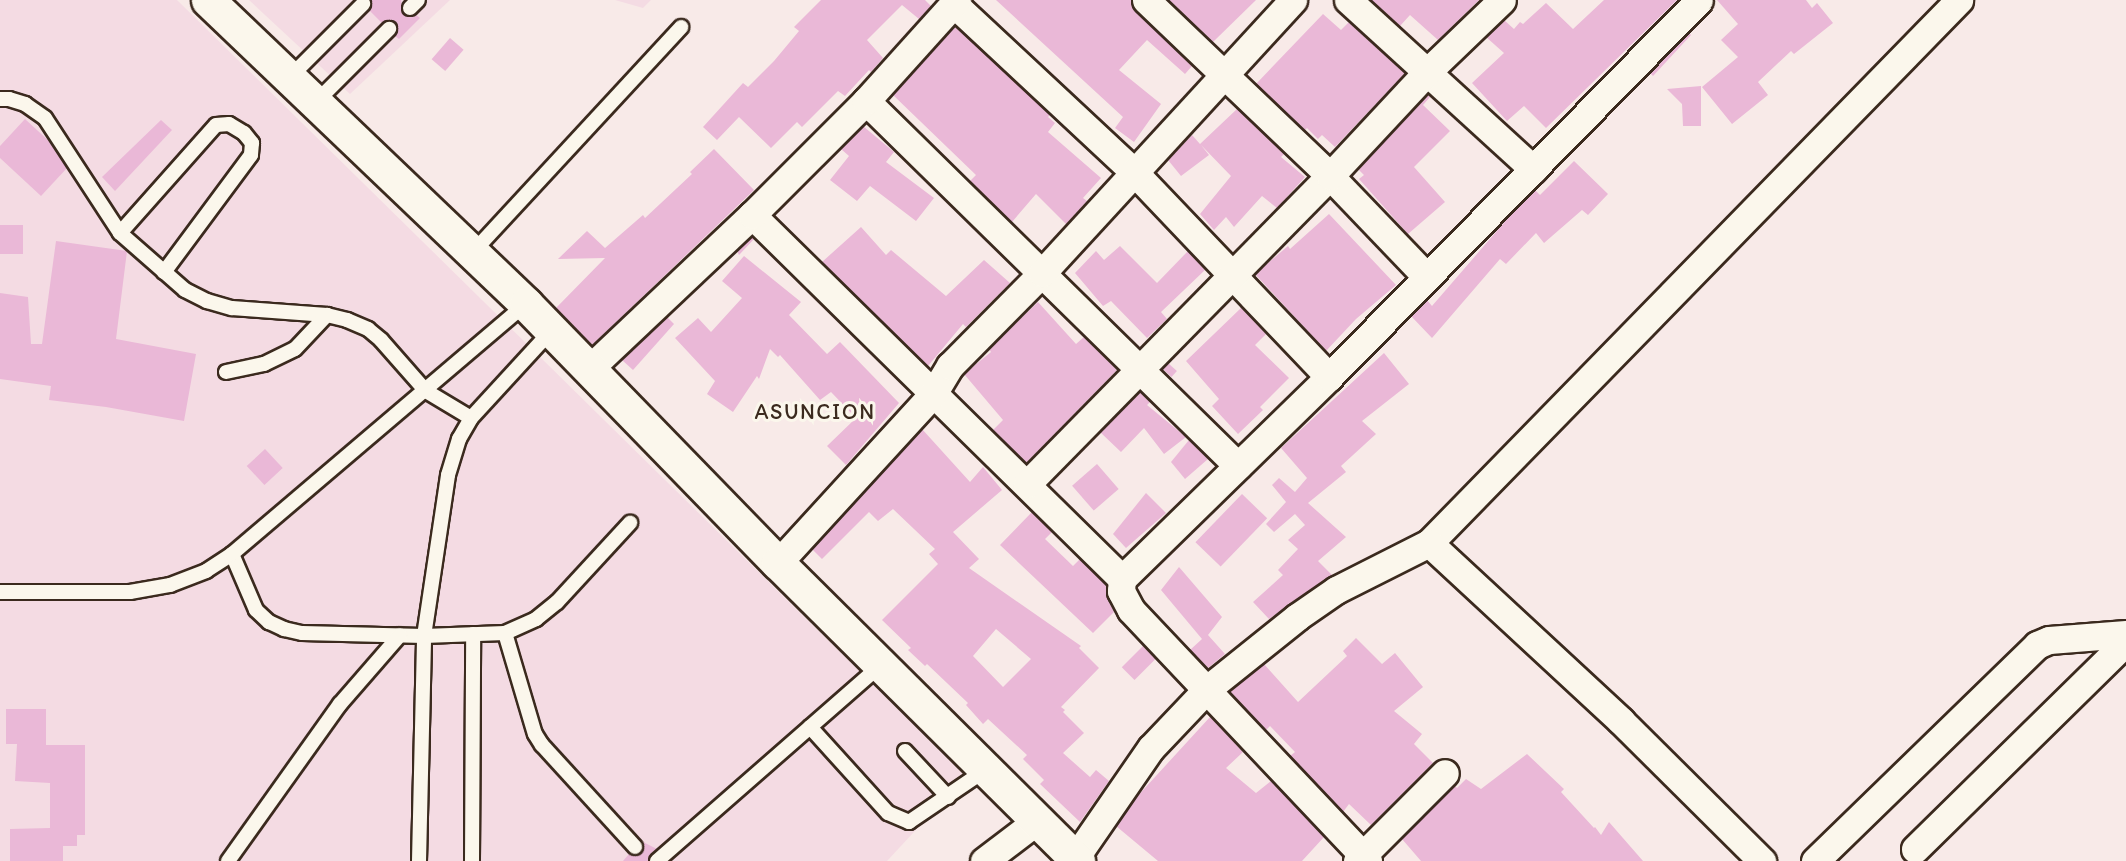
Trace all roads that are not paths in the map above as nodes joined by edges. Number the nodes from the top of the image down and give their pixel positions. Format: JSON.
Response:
{"nodes":[{"id":1,"x":208,"y":0,"type":"edge"},
{"id":2,"x":1146,"y":0,"type":"edge"},
{"id":3,"x":1293,"y":0,"type":"edge"},
{"id":4,"x":1348,"y":0,"type":"edge"},
{"id":5,"x":1502,"y":0,"type":"edge"},
{"id":6,"x":1699,"y":0,"type":"edge"},
{"id":7,"x":1959,"y":0,"type":"edge"},
{"id":8,"x":956,"y":2,"type":"edge"},
{"id":9,"x":363,"y":4,"type":"dead end"},
{"id":10,"x":681,"y":27,"type":"dead end"},
{"id":11,"x":389,"y":29,"type":"dead end"},
{"id":12,"x":1426,"y":73,"type":"junction"},
{"id":13,"x":1223,"y":75,"type":"junction"},
{"id":14,"x":289,"y":78,"type":"junction"},
{"id":15,"x":0,"y":99,"type":"edge"},
{"id":16,"x":866,"y":100,"type":"junction"},
{"id":17,"x":315,"y":103,"type":"junction"},
{"id":18,"x":1533,"y":169,"type":"junction"},
{"id":19,"x":1134,"y":172,"type":"junction"},
{"id":20,"x":1330,"y":176,"type":"junction"},
{"id":21,"x":752,"y":214,"type":"junction"},
{"id":22,"x":120,"y":233,"type":"junction"},
{"id":23,"x":472,"y":254,"type":"junction"},
{"id":24,"x":164,"y":272,"type":"junction"},
{"id":25,"x":1042,"y":273,"type":"junction"},
{"id":26,"x":1234,"y":275,"type":"junction"},
{"id":27,"x":1427,"y":277,"type":"junction"},
{"id":28,"x":526,"y":304,"type":"junction"},
{"id":29,"x":327,"y":315,"type":"junction"},
{"id":30,"x":551,"y":331,"type":"junction"},
{"id":31,"x":589,"y":369,"type":"junction"},
{"id":32,"x":1140,"y":369,"type":"junction"},
{"id":33,"x":226,"y":372,"type":"dead end"},
{"id":34,"x":1329,"y":376,"type":"junction"},
{"id":35,"x":426,"y":391,"type":"junction"},
{"id":36,"x":933,"y":394,"type":"junction"},
{"id":37,"x":471,"y":418,"type":"junction"},
{"id":38,"x":1238,"y":466,"type":"junction"},
{"id":39,"x":1027,"y":484,"type":"junction"},
{"id":40,"x":630,"y":524,"type":"dead end"},
{"id":41,"x":1429,"y":543,"type":"junction"},
{"id":42,"x":232,"y":554,"type":"junction"},
{"id":43,"x":778,"y":563,"type":"junction"},
{"id":44,"x":1122,"y":579,"type":"junction"},
{"id":45,"x":0,"y":592,"type":"edge"},
{"id":46,"x":505,"y":633,"type":"junction"},
{"id":47,"x":473,"y":634,"type":"junction"},
{"id":48,"x":2126,"y":634,"type":"edge"},
{"id":49,"x":400,"y":635,"type":"junction"},
{"id":50,"x":424,"y":636,"type":"junction"},
{"id":51,"x":2126,"y":642,"type":"edge"},
{"id":52,"x":881,"y":665,"type":"junction"},
{"id":53,"x":1206,"y":690,"type":"junction"},
{"id":54,"x":810,"y":727,"type":"junction"},
{"id":55,"x":905,"y":751,"type":"dead end"},
{"id":56,"x":987,"y":769,"type":"junction"},
{"id":57,"x":1445,"y":773,"type":"dead end"},
{"id":58,"x":948,"y":797,"type":"junction"},
{"id":59,"x":1038,"y":820,"type":"junction"},
{"id":60,"x":635,"y":847,"type":"dead end"},
{"id":61,"x":1915,"y":849,"type":"dead end"},
{"id":62,"x":1076,"y":859,"type":"edge"},
{"id":63,"x":1362,"y":859,"type":"edge"},
{"id":64,"x":228,"y":861,"type":"edge"},
{"id":65,"x":419,"y":861,"type":"edge"},
{"id":66,"x":472,"y":861,"type":"edge"},
{"id":67,"x":657,"y":861,"type":"edge"},
{"id":68,"x":984,"y":861,"type":"edge"},
{"id":69,"x":1762,"y":861,"type":"edge"},
{"id":70,"x":1815,"y":861,"type":"edge"}],
"edges":[{"from":1,"to":14,"type":"main road"},
{"from":2,"to":13,"type":"street"},
{"from":3,"to":13,"type":"street"},
{"from":4,"to":12,"type":"street"},
{"from":5,"to":12,"type":"street"},
{"from":6,"to":18,"type":"street"},
{"from":7,"to":41,"type":"street"},
{"from":8,"to":16,"type":"street"},
{"from":8,"to":19,"type":"street"},
{"from":9,"to":14,"type":"lane"},
{"from":10,"to":23,"type":"lane"},
{"from":11,"to":17,"type":"lane"},
{"from":12,"to":18,"type":"street"},
{"from":12,"to":20,"type":"street"},
{"from":13,"to":19,"type":"street"},
{"from":13,"to":20,"type":"street"},
{"from":14,"to":17,"type":"main road"},
{"from":15,"to":22,"type":"lane"},
{"from":16,"to":21,"type":"street"},
{"from":16,"to":25,"type":"street"},
{"from":17,"to":23,"type":"main road"},
{"from":18,"to":27,"type":"street"},
{"from":19,"to":25,"type":"street"},
{"from":19,"to":26,"type":"street"},
{"from":20,"to":26,"type":"street"},
{"from":20,"to":27,"type":"street"},
{"from":21,"to":31,"type":"street"},
{"from":21,"to":36,"type":"street"},
{"from":22,"to":24,"type":"lane"},
{"from":22,"to":24,"type":"lane"},
{"from":23,"to":28,"type":"main road"},
{"from":24,"to":29,"type":"lane"},
{"from":25,"to":32,"type":"street"},
{"from":25,"to":36,"type":"street"},
{"from":26,"to":32,"type":"street"},
{"from":26,"to":34,"type":"street"},
{"from":27,"to":34,"type":"street"},
{"from":28,"to":30,"type":"main road"},
{"from":28,"to":35,"type":"lane"},
{"from":29,"to":33,"type":"lane"},
{"from":29,"to":35,"type":"lane"},
{"from":30,"to":31,"type":"main road"},
{"from":30,"to":37,"type":"lane"},
{"from":31,"to":43,"type":"main road"},
{"from":32,"to":38,"type":"street"},
{"from":32,"to":39,"type":"street"},
{"from":34,"to":38,"type":"street"},
{"from":35,"to":37,"type":"lane"},
{"from":35,"to":42,"type":"lane"},
{"from":36,"to":39,"type":"street"},
{"from":36,"to":43,"type":"street"},
{"from":37,"to":50,"type":"lane"},
{"from":38,"to":44,"type":"street"},
{"from":39,"to":44,"type":"street"},
{"from":40,"to":46,"type":"lane"},
{"from":41,"to":53,"type":"street"},
{"from":41,"to":69,"type":"street"},
{"from":42,"to":45,"type":"lane"},
{"from":42,"to":49,"type":"lane"},
{"from":43,"to":52,"type":"main road"},
{"from":44,"to":53,"type":"street"},
{"from":46,"to":47,"type":"lane"},
{"from":46,"to":60,"type":"lane"},
{"from":47,"to":50,"type":"lane"},
{"from":47,"to":66,"type":"lane"},
{"from":48,"to":70,"type":"street"},
{"from":49,"to":50,"type":"lane"},
{"from":49,"to":64,"type":"lane"},
{"from":50,"to":65,"type":"lane"},
{"from":51,"to":61,"type":"street"},
{"from":52,"to":54,"type":"lane"},
{"from":52,"to":56,"type":"main road"},
{"from":53,"to":62,"type":"street"},
{"from":53,"to":63,"type":"street"},
{"from":54,"to":58,"type":"lane"},
{"from":54,"to":67,"type":"lane"},
{"from":55,"to":58,"type":"lane"},
{"from":56,"to":58,"type":"lane"},
{"from":56,"to":59,"type":"main road"},
{"from":57,"to":63,"type":"street"},
{"from":59,"to":62,"type":"main road"},
{"from":59,"to":68,"type":"street"}]}
